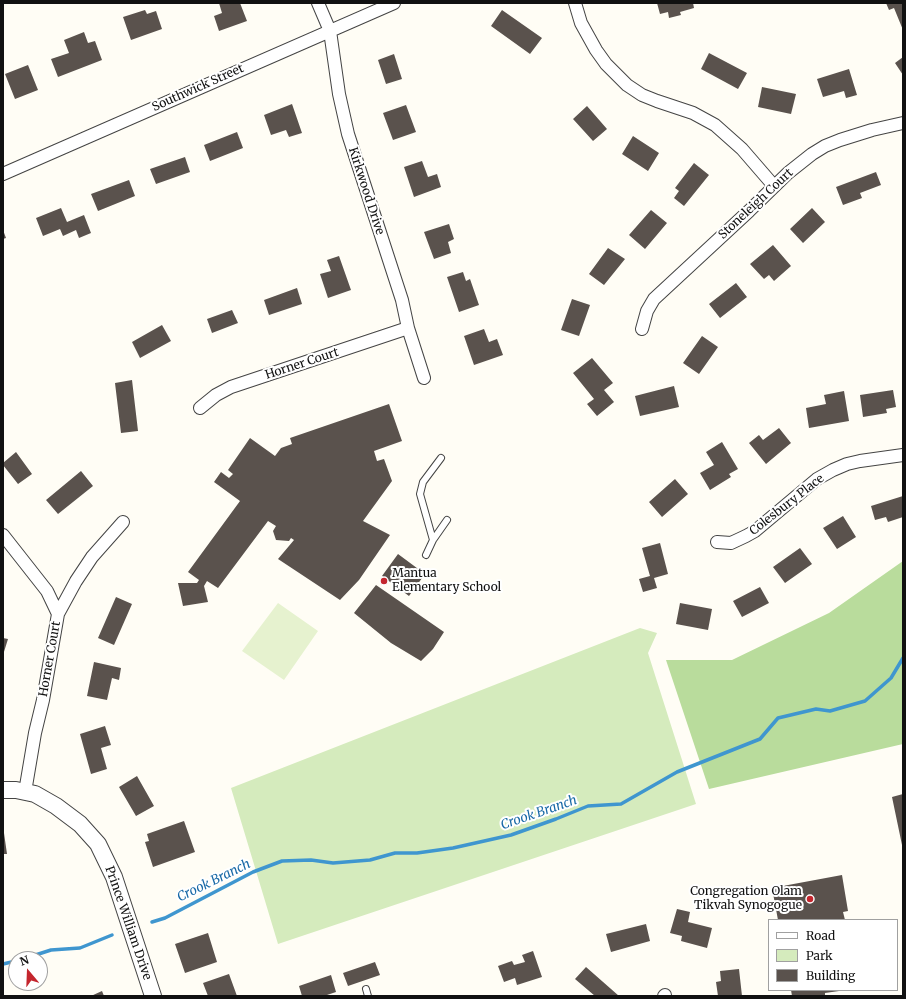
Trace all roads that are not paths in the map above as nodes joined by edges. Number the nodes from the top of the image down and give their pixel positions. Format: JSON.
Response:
{"nodes":[{"id":1,"x":318,"y":3,"type":"edge"},
{"id":2,"x":394,"y":3,"type":"edge"},
{"id":3,"x":575,"y":3,"type":"edge"},
{"id":4,"x":330,"y":31,"type":"junction"},
{"id":5,"x":903,"y":123,"type":"edge"},
{"id":6,"x":3,"y":174,"type":"edge"},
{"id":7,"x":774,"y":186,"type":"junction"},
{"id":8,"x":408,"y":328,"type":"junction"},
{"id":9,"x":642,"y":329,"type":"dead end"},
{"id":10,"x":424,"y":378,"type":"dead end"},
{"id":11,"x":200,"y":408,"type":"dead end"},
{"id":12,"x":903,"y":455,"type":"edge"},
{"id":13,"x":441,"y":458,"type":"dead end"},
{"id":14,"x":448,"y":520,"type":"dead end"},
{"id":15,"x":123,"y":522,"type":"dead end"},
{"id":16,"x":3,"y":535,"type":"edge"},
{"id":17,"x":433,"y":540,"type":"junction"},
{"id":18,"x":717,"y":542,"type":"dead end"},
{"id":19,"x":426,"y":555,"type":"dead end"},
{"id":20,"x":58,"y":614,"type":"junction"},
{"id":21,"x":3,"y":790,"type":"edge"},
{"id":22,"x":25,"y":792,"type":"junction"},
{"id":23,"x":366,"y":989,"type":"dead end"},
{"id":24,"x":153,"y":996,"type":"edge"},
{"id":25,"x":368,"y":996,"type":"edge"}],
"edges":[{"from":1,"to":4,"type":"street","name":"Kirkwood Drive"},
{"from":2,"to":4,"type":"street","name":"Southwick Street"},
{"from":3,"to":7,"type":"street"},
{"from":4,"to":6,"type":"street","name":"Southwick Street"},
{"from":4,"to":8,"type":"street","name":"Kirkwood Drive"},
{"from":5,"to":7,"type":"street","name":"Stoneleigh Court"},
{"from":7,"to":9,"type":"street","name":"Stoneleigh Court"},
{"from":8,"to":10,"type":"street","name":"Kirkwood Drive"},
{"from":8,"to":11,"type":"street","name":"Horner Court"},
{"from":12,"to":18,"type":"street","name":"Colesbury Place"},
{"from":13,"to":17,"type":"lane"},
{"from":14,"to":17,"type":"lane"},
{"from":15,"to":20,"type":"street","name":"Horner Court"},
{"from":16,"to":20,"type":"street"},
{"from":17,"to":19,"type":"lane"},
{"from":20,"to":22,"type":"street","name":"Horner Court"},
{"from":21,"to":22,"type":"street","name":"Prince William Drive"},
{"from":22,"to":24,"type":"street","name":"Prince William Drive"},
{"from":23,"to":25,"type":"lane"}]}
